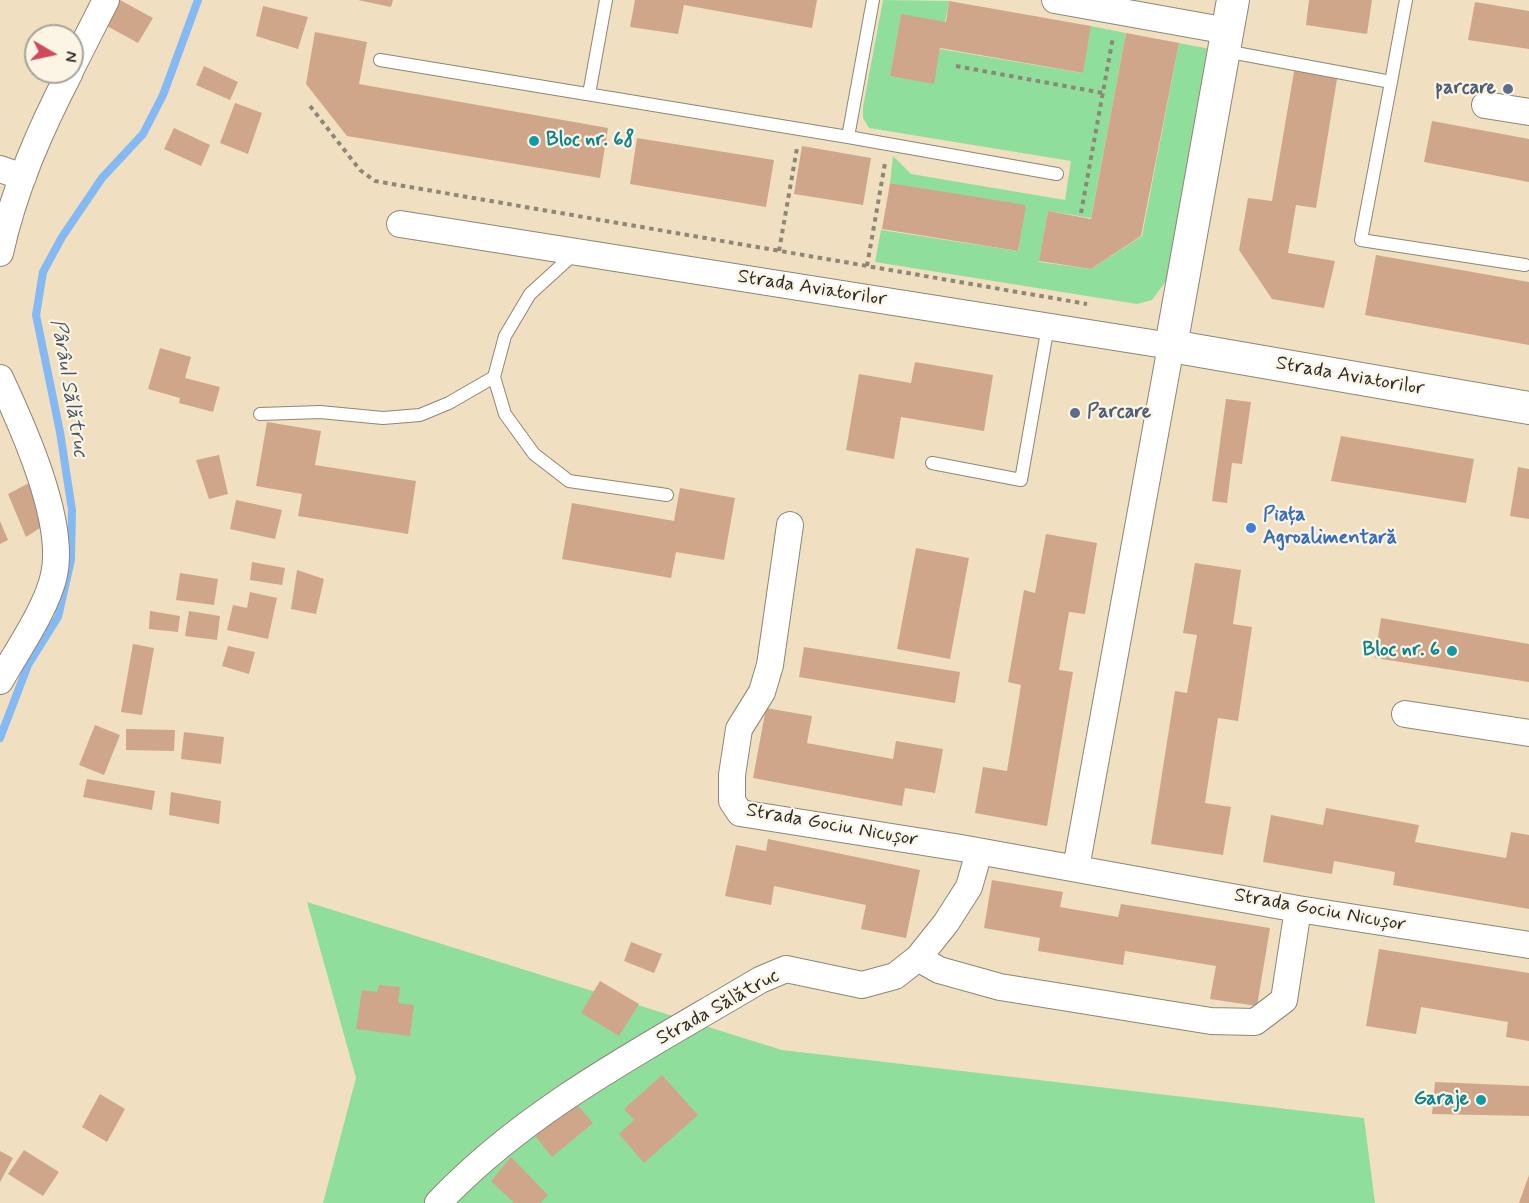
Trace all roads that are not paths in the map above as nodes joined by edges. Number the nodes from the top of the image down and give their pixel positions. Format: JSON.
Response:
{"nodes":[{"id":1,"x":106,"y":0,"type":"edge"},
{"id":2,"x":606,"y":0,"type":"edge"},
{"id":3,"x":873,"y":0,"type":"edge"},
{"id":4,"x":1055,"y":0,"type":"edge"},
{"id":5,"x":1233,"y":0,"type":"edge"},
{"id":6,"x":1406,"y":0,"type":"edge"},
{"id":7,"x":1226,"y":41,"type":"junction"},
{"id":8,"x":84,"y":44,"type":"edge"},
{"id":9,"x":380,"y":60,"type":"dead end"},
{"id":10,"x":1391,"y":82,"type":"junction"},
{"id":11,"x":64,"y":84,"type":"edge"},
{"id":12,"x":589,"y":94,"type":"junction"},
{"id":13,"x":1485,"y":105,"type":"dead end"},
{"id":14,"x":1529,"y":112,"type":"edge"},
{"id":15,"x":848,"y":137,"type":"junction"},
{"id":16,"x":11,"y":173,"type":"edge"},
{"id":17,"x":1057,"y":174,"type":"dead end"},
{"id":18,"x":400,"y":224,"type":"dead end"},
{"id":19,"x":576,"y":252,"type":"junction"},
{"id":20,"x":0,"y":253,"type":"edge"},
{"id":21,"x":1525,"y":265,"type":"dead end"},
{"id":22,"x":1048,"y":326,"type":"junction"},
{"id":23,"x":1171,"y":346,"type":"junction"},
{"id":24,"x":494,"y":377,"type":"junction"},
{"id":25,"x":0,"y":378,"type":"edge"},
{"id":26,"x":1529,"y":408,"type":"edge"},
{"id":27,"x":260,"y":414,"type":"dead end"},
{"id":28,"x":932,"y":463,"type":"dead end"},
{"id":29,"x":667,"y":495,"type":"dead end"},
{"id":30,"x":790,"y":525,"type":"dead end"},
{"id":31,"x":0,"y":681,"type":"edge"},
{"id":32,"x":1405,"y":714,"type":"dead end"},
{"id":33,"x":1529,"y":733,"type":"edge"},
{"id":34,"x":979,"y":852,"type":"junction"},
{"id":35,"x":1076,"y":868,"type":"junction"},
{"id":36,"x":1298,"y":909,"type":"junction"},
{"id":37,"x":1529,"y":945,"type":"edge"},
{"id":38,"x":918,"y":958,"type":"junction"},
{"id":39,"x":438,"y":1203,"type":"edge"}],
"edges":[{"from":1,"to":8,"type":"street"},
{"from":2,"to":12,"type":"lane"},
{"from":3,"to":15,"type":"lane"},
{"from":4,"to":7,"type":"street"},
{"from":5,"to":7,"type":"street"},
{"from":6,"to":10,"type":"lane"},
{"from":7,"to":10,"type":"lane"},
{"from":7,"to":23,"type":"street"},
{"from":9,"to":12,"type":"lane"},
{"from":10,"to":21,"type":"lane"},
{"from":11,"to":16,"type":"street"},
{"from":12,"to":15,"type":"lane"},
{"from":13,"to":14,"type":"street"},
{"from":15,"to":17,"type":"lane"},
{"from":16,"to":20,"type":"street"},
{"from":18,"to":19,"type":"street","name":"Strada Aviatorilor"},
{"from":19,"to":22,"type":"street","name":"Strada Aviatorilor"},
{"from":19,"to":24,"type":"lane"},
{"from":22,"to":23,"type":"street","name":"Strada Aviatorilor"},
{"from":22,"to":28,"type":"lane"},
{"from":23,"to":26,"type":"street","name":"Strada Aviatorilor"},
{"from":23,"to":35,"type":"street"},
{"from":24,"to":27,"type":"lane"},
{"from":24,"to":29,"type":"lane"},
{"from":25,"to":31,"type":"street"},
{"from":30,"to":34,"type":"street","name":"Strada Gociu Nicușor"},
{"from":32,"to":33,"type":"street"},
{"from":34,"to":35,"type":"street","name":"Strada Gociu Nicușor"},
{"from":34,"to":38,"type":"street","name":"Strada Sălătruc"},
{"from":35,"to":36,"type":"street","name":"Strada Gociu Nicușor"},
{"from":36,"to":37,"type":"street","name":"Strada Gociu Nicușor"},
{"from":36,"to":38,"type":"street"},
{"from":38,"to":39,"type":"street","name":"Strada Sălătruc"}]}
